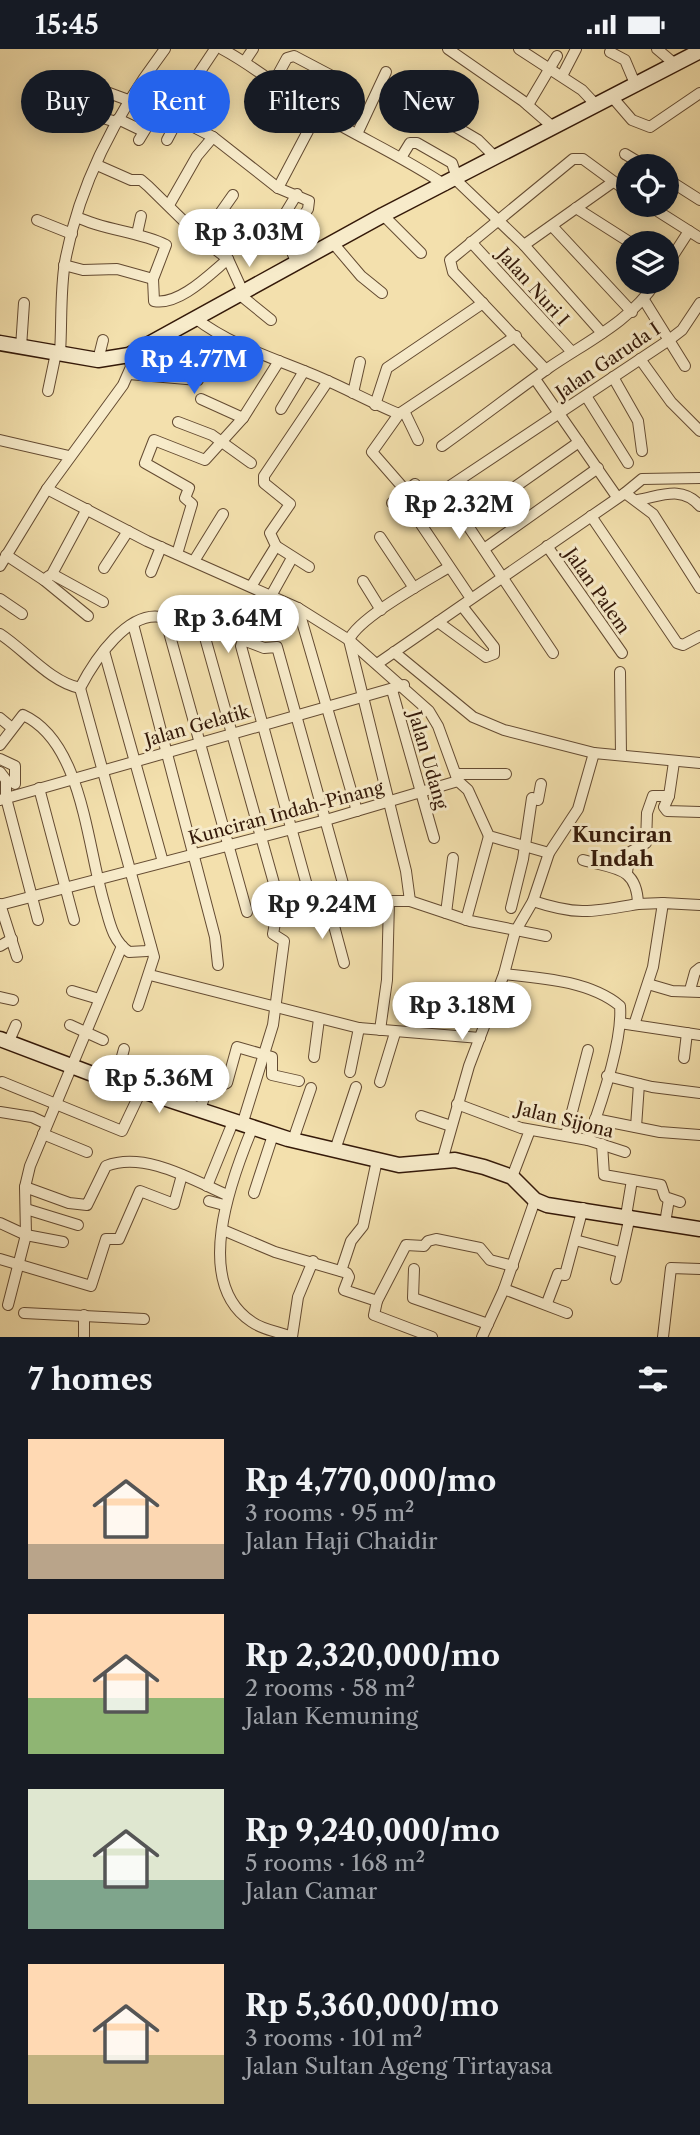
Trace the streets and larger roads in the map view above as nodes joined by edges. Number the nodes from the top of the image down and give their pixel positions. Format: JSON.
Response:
{"nodes":[{"id":1,"x":165,"y":49,"type":"edge"},
{"id":2,"x":215,"y":49,"type":"edge"},
{"id":3,"x":222,"y":49,"type":"edge"},
{"id":4,"x":253,"y":49,"type":"edge"},
{"id":5,"x":448,"y":49,"type":"edge"},
{"id":6,"x":519,"y":49,"type":"edge"},
{"id":7,"x":576,"y":49,"type":"edge"},
{"id":8,"x":657,"y":49,"type":"edge"},
{"id":9,"x":700,"y":51,"type":"edge"},
{"id":10,"x":610,"y":53,"type":"dead end"},
{"id":11,"x":557,"y":56,"type":"dead end"},
{"id":12,"x":245,"y":61,"type":"junction"},
{"id":13,"x":676,"y":65,"type":"junction"},
{"id":14,"x":550,"y":68,"type":"junction"},
{"id":15,"x":150,"y":70,"type":"edge"},
{"id":16,"x":202,"y":70,"type":"edge"},
{"id":17,"x":258,"y":70,"type":"edge"},
{"id":18,"x":281,"y":70,"type":"edge"},
{"id":19,"x":321,"y":70,"type":"edge"},
{"id":20,"x":562,"y":76,"type":"junction"},
{"id":21,"x":636,"y":86,"type":"junction"},
{"id":22,"x":379,"y":87,"type":"edge"},
{"id":23,"x":700,"y":93,"type":"edge"},
{"id":24,"x":114,"y":95,"type":"edge"},
{"id":25,"x":613,"y":98,"type":"junction"},
{"id":26,"x":128,"y":100,"type":"joint"},
{"id":27,"x":528,"y":105,"type":"junction"},
{"id":28,"x":597,"y":106,"type":"junction"},
{"id":29,"x":114,"y":120,"type":"edge"},
{"id":30,"x":117,"y":121,"type":"junction"},
{"id":31,"x":128,"y":127,"type":"edge"},
{"id":32,"x":554,"y":128,"type":"junction"},
{"id":33,"x":169,"y":133,"type":"edge"},
{"id":34,"x":205,"y":133,"type":"edge"},
{"id":35,"x":307,"y":133,"type":"edge"},
{"id":36,"x":466,"y":133,"type":"edge"},
{"id":37,"x":357,"y":134,"type":"joint"},
{"id":38,"x":213,"y":137,"type":"junction"},
{"id":39,"x":167,"y":140,"type":"dead end"},
{"id":40,"x":402,"y":156,"type":"junction"},
{"id":41,"x":496,"y":158,"type":"junction"},
{"id":42,"x":97,"y":165,"type":"junction"},
{"id":43,"x":452,"y":181,"type":"junction"},
{"id":44,"x":612,"y":182,"type":"junction"},
{"id":45,"x":616,"y":184,"type":"edge"},
{"id":46,"x":679,"y":187,"type":"edge"},
{"id":47,"x":278,"y":188,"type":"junction"},
{"id":48,"x":297,"y":194,"type":"junction"},
{"id":49,"x":233,"y":195,"type":"dead end"},
{"id":50,"x":700,"y":200,"type":"edge"},
{"id":51,"x":169,"y":205,"type":"junction"},
{"id":52,"x":576,"y":208,"type":"junction"},
{"id":53,"x":383,"y":215,"type":"junction"},
{"id":54,"x":141,"y":216,"type":"dead end"},
{"id":55,"x":77,"y":217,"type":"junction"},
{"id":56,"x":667,"y":217,"type":"edge"},
{"id":57,"x":37,"y":220,"type":"dead end"},
{"id":58,"x":498,"y":220,"type":"junction"},
{"id":59,"x":552,"y":226,"type":"junction"},
{"id":60,"x":294,"y":229,"type":"junction"},
{"id":61,"x":689,"y":231,"type":"junction"},
{"id":62,"x":616,"y":233,"type":"edge"},
{"id":63,"x":137,"y":234,"type":"junction"},
{"id":64,"x":72,"y":235,"type":"junction"},
{"id":65,"x":700,"y":238,"type":"edge"},
{"id":66,"x":202,"y":239,"type":"junction"},
{"id":67,"x":471,"y":242,"type":"junction"},
{"id":68,"x":333,"y":243,"type":"junction"},
{"id":69,"x":524,"y":245,"type":"junction"},
{"id":70,"x":679,"y":246,"type":"edge"},
{"id":71,"x":421,"y":253,"type":"dead end"},
{"id":72,"x":228,"y":259,"type":"junction"},
{"id":73,"x":297,"y":264,"type":"junction"},
{"id":74,"x":64,"y":265,"type":"junction"},
{"id":75,"x":153,"y":279,"type":"junction"},
{"id":76,"x":241,"y":293,"type":"junction"},
{"id":77,"x":382,"y":293,"type":"dead end"},
{"id":78,"x":648,"y":294,"type":"edge"},
{"id":79,"x":644,"y":300,"type":"junction"},
{"id":80,"x":24,"y":303,"type":"dead end"},
{"id":81,"x":484,"y":303,"type":"junction"},
{"id":82,"x":700,"y":303,"type":"edge"},
{"id":83,"x":632,"y":312,"type":"junction"},
{"id":84,"x":195,"y":318,"type":"junction"},
{"id":85,"x":271,"y":320,"type":"dead end"},
{"id":86,"x":602,"y":333,"type":"junction"},
{"id":87,"x":516,"y":336,"type":"junction"},
{"id":88,"x":220,"y":337,"type":"junction"},
{"id":89,"x":103,"y":340,"type":"dead end"},
{"id":90,"x":669,"y":340,"type":"junction"},
{"id":91,"x":0,"y":343,"type":"edge"},
{"id":92,"x":22,"y":347,"type":"junction"},
{"id":93,"x":572,"y":352,"type":"junction"},
{"id":94,"x":58,"y":353,"type":"junction"},
{"id":95,"x":129,"y":355,"type":"junction"},
{"id":96,"x":640,"y":359,"type":"junction"},
{"id":97,"x":98,"y":360,"type":"junction"},
{"id":98,"x":279,"y":361,"type":"junction"},
{"id":99,"x":360,"y":362,"type":"dead end"},
{"id":100,"x":685,"y":366,"type":"dead end"},
{"id":101,"x":546,"y":370,"type":"junction"},
{"id":102,"x":304,"y":371,"type":"junction"},
{"id":103,"x":129,"y":374,"type":"junction"},
{"id":104,"x":613,"y":377,"type":"junction"},
{"id":105,"x":535,"y":379,"type":"junction"},
{"id":106,"x":328,"y":381,"type":"junction"},
{"id":107,"x":48,"y":391,"type":"dead end"},
{"id":108,"x":353,"y":393,"type":"junction"},
{"id":109,"x":586,"y":396,"type":"junction"},
{"id":110,"x":201,"y":399,"type":"dead end"},
{"id":111,"x":375,"y":405,"type":"junction"},
{"id":112,"x":281,"y":409,"type":"dead end"},
{"id":113,"x":402,"y":413,"type":"junction"},
{"id":114,"x":558,"y":413,"type":"junction"},
{"id":115,"x":243,"y":418,"type":"junction"},
{"id":116,"x":178,"y":422,"type":"dead end"},
{"id":117,"x":700,"y":432,"type":"edge"},
{"id":118,"x":0,"y":440,"type":"edge"},
{"id":119,"x":418,"y":440,"type":"dead end"},
{"id":120,"x":223,"y":441,"type":"junction"},
{"id":121,"x":579,"y":442,"type":"junction"},
{"id":122,"x":442,"y":446,"type":"dead end"},
{"id":123,"x":642,"y":451,"type":"dead end"},
{"id":124,"x":69,"y":456,"type":"junction"},
{"id":125,"x":251,"y":463,"type":"dead end"},
{"id":126,"x":628,"y":463,"type":"dead end"},
{"id":127,"x":598,"y":468,"type":"junction"},
{"id":128,"x":700,"y":478,"type":"edge"},
{"id":129,"x":415,"y":484,"type":"dead end"},
{"id":130,"x":47,"y":489,"type":"junction"},
{"id":131,"x":405,"y":491,"type":"junction"},
{"id":132,"x":621,"y":495,"type":"junction"},
{"id":133,"x":638,"y":500,"type":"junction"},
{"id":134,"x":392,"y":503,"type":"dead end"},
{"id":135,"x":700,"y":506,"type":"edge"},
{"id":136,"x":410,"y":508,"type":"dead end"},
{"id":137,"x":87,"y":509,"type":"junction"},
{"id":138,"x":223,"y":514,"type":"dead end"},
{"id":139,"x":591,"y":516,"type":"junction"},
{"id":140,"x":465,"y":522,"type":"junction"},
{"id":141,"x":128,"y":531,"type":"junction"},
{"id":142,"x":380,"y":537,"type":"dead end"},
{"id":143,"x":273,"y":543,"type":"junction"},
{"id":144,"x":161,"y":547,"type":"junction"},
{"id":145,"x":547,"y":547,"type":"junction"},
{"id":146,"x":484,"y":549,"type":"junction"},
{"id":147,"x":177,"y":554,"type":"junction"},
{"id":148,"x":6,"y":555,"type":"junction"},
{"id":149,"x":292,"y":558,"type":"junction"},
{"id":150,"x":194,"y":561,"type":"junction"},
{"id":151,"x":0,"y":566,"type":"edge"},
{"id":152,"x":309,"y":567,"type":"dead end"},
{"id":153,"x":449,"y":567,"type":"junction"},
{"id":154,"x":104,"y":568,"type":"dead end"},
{"id":155,"x":151,"y":572,"type":"dead end"},
{"id":156,"x":48,"y":577,"type":"junction"},
{"id":157,"x":501,"y":577,"type":"junction"},
{"id":158,"x":363,"y":581,"type":"dead end"},
{"id":159,"x":252,"y":585,"type":"junction"},
{"id":160,"x":414,"y":588,"type":"junction"},
{"id":161,"x":700,"y":588,"type":"edge"},
{"id":162,"x":272,"y":594,"type":"junction"},
{"id":163,"x":470,"y":597,"type":"junction"},
{"id":164,"x":0,"y":599,"type":"edge"},
{"id":165,"x":103,"y":602,"type":"dead end"},
{"id":166,"x":462,"y":605,"type":"junction"},
{"id":167,"x":298,"y":608,"type":"junction"},
{"id":168,"x":381,"y":610,"type":"junction"},
{"id":169,"x":22,"y":614,"type":"dead end"},
{"id":170,"x":88,"y":616,"type":"dead end"},
{"id":171,"x":438,"y":622,"type":"junction"},
{"id":172,"x":133,"y":624,"type":"junction"},
{"id":173,"x":0,"y":633,"type":"edge"},
{"id":174,"x":204,"y":634,"type":"dead end"},
{"id":175,"x":700,"y":636,"type":"edge"},
{"id":176,"x":349,"y":639,"type":"junction"},
{"id":177,"x":104,"y":651,"type":"junction"},
{"id":178,"x":394,"y":652,"type":"junction"},
{"id":179,"x":553,"y":653,"type":"dead end"},
{"id":180,"x":622,"y":653,"type":"dead end"},
{"id":181,"x":377,"y":664,"type":"junction"},
{"id":182,"x":620,"y":672,"type":"dead end"},
{"id":183,"x":404,"y":685,"type":"junction"},
{"id":184,"x":80,"y":688,"type":"junction"},
{"id":185,"x":392,"y":690,"type":"junction"},
{"id":186,"x":362,"y":698,"type":"junction"},
{"id":187,"x":327,"y":706,"type":"junction"},
{"id":188,"x":296,"y":715,"type":"junction"},
{"id":189,"x":0,"y":718,"type":"edge"},
{"id":190,"x":263,"y":724,"type":"junction"},
{"id":191,"x":12,"y":728,"type":"junction"},
{"id":192,"x":232,"y":733,"type":"junction"},
{"id":193,"x":200,"y":742,"type":"junction"},
{"id":194,"x":0,"y":745,"type":"edge"},
{"id":195,"x":167,"y":752,"type":"junction"},
{"id":196,"x":594,"y":753,"type":"junction"},
{"id":197,"x":621,"y":755,"type":"junction"},
{"id":198,"x":0,"y":759,"type":"edge"},
{"id":199,"x":135,"y":760,"type":"junction"},
{"id":200,"x":674,"y":762,"type":"junction"},
{"id":201,"x":700,"y":763,"type":"edge"},
{"id":202,"x":103,"y":769,"type":"junction"},
{"id":203,"x":0,"y":772,"type":"edge"},
{"id":204,"x":506,"y":774,"type":"dead end"},
{"id":205,"x":73,"y":778,"type":"junction"},
{"id":206,"x":457,"y":778,"type":"junction"},
{"id":207,"x":15,"y":784,"type":"dead end"},
{"id":208,"x":541,"y":784,"type":"dead end"},
{"id":209,"x":39,"y":788,"type":"junction"},
{"id":210,"x":420,"y":792,"type":"junction"},
{"id":211,"x":669,"y":796,"type":"junction"},
{"id":212,"x":3,"y":799,"type":"edge"},
{"id":213,"x":388,"y":801,"type":"junction"},
{"id":214,"x":356,"y":811,"type":"junction"},
{"id":215,"x":700,"y":813,"type":"edge"},
{"id":216,"x":326,"y":820,"type":"junction"},
{"id":217,"x":293,"y":828,"type":"junction"},
{"id":218,"x":258,"y":836,"type":"junction"},
{"id":219,"x":489,"y":836,"type":"junction"},
{"id":220,"x":434,"y":838,"type":"dead end"},
{"id":221,"x":226,"y":844,"type":"junction"},
{"id":222,"x":523,"y":846,"type":"junction"},
{"id":223,"x":549,"y":853,"type":"junction"},
{"id":224,"x":194,"y":855,"type":"junction"},
{"id":225,"x":453,"y":858,"type":"dead end"},
{"id":226,"x":583,"y":860,"type":"dead end"},
{"id":227,"x":163,"y":862,"type":"junction"},
{"id":228,"x":130,"y":870,"type":"junction"},
{"id":229,"x":627,"y":872,"type":"junction"},
{"id":230,"x":96,"y":879,"type":"junction"},
{"id":231,"x":64,"y":888,"type":"junction"},
{"id":232,"x":32,"y":897,"type":"junction"},
{"id":233,"x":279,"y":901,"type":"junction"},
{"id":234,"x":390,"y":901,"type":"junction"},
{"id":235,"x":410,"y":901,"type":"junction"},
{"id":236,"x":533,"y":901,"type":"junction"},
{"id":237,"x":663,"y":903,"type":"junction"},
{"id":238,"x":638,"y":904,"type":"junction"},
{"id":239,"x":0,"y":905,"type":"edge"},
{"id":240,"x":349,"y":905,"type":"junction"},
{"id":241,"x":700,"y":905,"type":"edge"},
{"id":242,"x":511,"y":908,"type":"dead end"},
{"id":243,"x":314,"y":911,"type":"junction"},
{"id":244,"x":330,"y":911,"type":"junction"},
{"id":245,"x":247,"y":912,"type":"dead end"},
{"id":246,"x":446,"y":913,"type":"junction"},
{"id":247,"x":38,"y":920,"type":"dead end"},
{"id":248,"x":74,"y":920,"type":"dead end"},
{"id":249,"x":467,"y":920,"type":"junction"},
{"id":250,"x":516,"y":932,"type":"junction"},
{"id":251,"x":546,"y":936,"type":"dead end"},
{"id":252,"x":12,"y":939,"type":"junction"},
{"id":253,"x":0,"y":946,"type":"edge"},
{"id":254,"x":121,"y":947,"type":"junction"},
{"id":255,"x":154,"y":949,"type":"junction"},
{"id":256,"x":17,"y":957,"type":"dead end"},
{"id":257,"x":344,"y":963,"type":"dead end"},
{"id":258,"x":218,"y":965,"type":"dead end"},
{"id":259,"x":700,"y":968,"type":"edge"},
{"id":260,"x":504,"y":974,"type":"junction"},
{"id":261,"x":150,"y":975,"type":"junction"},
{"id":262,"x":649,"y":984,"type":"junction"},
{"id":263,"x":72,"y":991,"type":"dead end"},
{"id":264,"x":695,"y":991,"type":"edge"},
{"id":265,"x":0,"y":997,"type":"edge"},
{"id":266,"x":99,"y":999,"type":"junction"},
{"id":267,"x":13,"y":1000,"type":"dead end"},
{"id":268,"x":138,"y":1006,"type":"dead end"},
{"id":269,"x":277,"y":1008,"type":"junction"},
{"id":270,"x":620,"y":1018,"type":"junction"},
{"id":271,"x":319,"y":1019,"type":"junction"},
{"id":272,"x":16,"y":1025,"type":"dead end"},
{"id":273,"x":70,"y":1025,"type":"dead end"},
{"id":274,"x":634,"y":1025,"type":"junction"},
{"id":275,"x":359,"y":1028,"type":"junction"},
{"id":276,"x":380,"y":1030,"type":"junction"},
{"id":277,"x":86,"y":1033,"type":"junction"},
{"id":278,"x":395,"y":1033,"type":"junction"},
{"id":279,"x":687,"y":1033,"type":"junction"},
{"id":280,"x":700,"y":1035,"type":"edge"},
{"id":281,"x":480,"y":1038,"type":"junction"},
{"id":282,"x":5,"y":1040,"type":"edge"},
{"id":283,"x":103,"y":1041,"type":"dead end"},
{"id":284,"x":124,"y":1049,"type":"dead end"},
{"id":285,"x":588,"y":1050,"type":"dead end"},
{"id":286,"x":265,"y":1053,"type":"junction"},
{"id":287,"x":314,"y":1057,"type":"dead end"},
{"id":288,"x":684,"y":1058,"type":"dead end"},
{"id":289,"x":72,"y":1067,"type":"junction"},
{"id":290,"x":350,"y":1072,"type":"dead end"},
{"id":291,"x":607,"y":1076,"type":"junction"},
{"id":292,"x":2,"y":1081,"type":"dead end"},
{"id":293,"x":299,"y":1081,"type":"dead end"},
{"id":294,"x":115,"y":1082,"type":"junction"},
{"id":295,"x":380,"y":1082,"type":"dead end"},
{"id":296,"x":639,"y":1084,"type":"junction"},
{"id":297,"x":356,"y":1087,"type":"dead end"},
{"id":298,"x":311,"y":1088,"type":"dead end"},
{"id":299,"x":141,"y":1091,"type":"junction"},
{"id":300,"x":700,"y":1093,"type":"edge"},
{"id":301,"x":54,"y":1104,"type":"junction"},
{"id":302,"x":457,"y":1104,"type":"junction"},
{"id":303,"x":200,"y":1109,"type":"junction"},
{"id":304,"x":0,"y":1112,"type":"edge"},
{"id":305,"x":421,"y":1116,"type":"dead end"},
{"id":306,"x":595,"y":1119,"type":"junction"},
{"id":307,"x":242,"y":1125,"type":"junction"},
{"id":308,"x":451,"y":1126,"type":"junction"},
{"id":309,"x":636,"y":1127,"type":"junction"},
{"id":310,"x":45,"y":1129,"type":"junction"},
{"id":311,"x":530,"y":1130,"type":"junction"},
{"id":312,"x":273,"y":1135,"type":"junction"},
{"id":313,"x":566,"y":1135,"type":"junction"},
{"id":314,"x":700,"y":1135,"type":"edge"},
{"id":315,"x":293,"y":1140,"type":"junction"},
{"id":316,"x":587,"y":1140,"type":"junction"},
{"id":317,"x":602,"y":1144,"type":"junction"},
{"id":318,"x":335,"y":1150,"type":"junction"},
{"id":319,"x":87,"y":1152,"type":"dead end"},
{"id":320,"x":625,"y":1152,"type":"dead end"},
{"id":321,"x":377,"y":1160,"type":"junction"},
{"id":322,"x":442,"y":1161,"type":"junction"},
{"id":323,"x":182,"y":1175,"type":"junction"},
{"id":324,"x":512,"y":1177,"type":"junction"},
{"id":325,"x":632,"y":1180,"type":"junction"},
{"id":326,"x":207,"y":1186,"type":"junction"},
{"id":327,"x":25,"y":1188,"type":"junction"},
{"id":328,"x":254,"y":1192,"type":"dead end"},
{"id":329,"x":669,"y":1199,"type":"junction"},
{"id":330,"x":226,"y":1200,"type":"junction"},
{"id":331,"x":535,"y":1200,"type":"junction"},
{"id":332,"x":209,"y":1201,"type":"dead end"},
{"id":333,"x":680,"y":1202,"type":"dead end"},
{"id":334,"x":583,"y":1208,"type":"junction"},
{"id":335,"x":26,"y":1209,"type":"junction"},
{"id":336,"x":628,"y":1216,"type":"junction"},
{"id":337,"x":0,"y":1223,"type":"edge"},
{"id":338,"x":665,"y":1223,"type":"junction"},
{"id":339,"x":78,"y":1225,"type":"dead end"},
{"id":340,"x":700,"y":1229,"type":"edge"},
{"id":341,"x":223,"y":1230,"type":"junction"},
{"id":342,"x":26,"y":1235,"type":"junction"},
{"id":343,"x":575,"y":1240,"type":"junction"},
{"id":344,"x":63,"y":1242,"type":"dead end"},
{"id":345,"x":620,"y":1252,"type":"junction"},
{"id":346,"x":0,"y":1259,"type":"edge"},
{"id":347,"x":313,"y":1261,"type":"junction"},
{"id":348,"x":19,"y":1265,"type":"junction"},
{"id":349,"x":513,"y":1266,"type":"junction"},
{"id":350,"x":414,"y":1269,"type":"dead end"},
{"id":351,"x":700,"y":1269,"type":"edge"},
{"id":352,"x":341,"y":1271,"type":"junction"},
{"id":353,"x":616,"y":1279,"type":"dead end"},
{"id":354,"x":0,"y":1287,"type":"edge"},
{"id":355,"x":504,"y":1289,"type":"junction"},
{"id":356,"x":11,"y":1291,"type":"junction"},
{"id":357,"x":377,"y":1301,"type":"junction"},
{"id":358,"x":547,"y":1303,"type":"junction"},
{"id":359,"x":8,"y":1305,"type":"dead end"},
{"id":360,"x":24,"y":1313,"type":"dead end"},
{"id":361,"x":567,"y":1313,"type":"dead end"},
{"id":362,"x":84,"y":1315,"type":"junction"},
{"id":363,"x":144,"y":1319,"type":"dead end"},
{"id":364,"x":488,"y":1324,"type":"junction"},
{"id":365,"x":84,"y":1337,"type":"edge"},
{"id":366,"x":292,"y":1337,"type":"edge"},
{"id":367,"x":432,"y":1337,"type":"edge"},
{"id":368,"x":482,"y":1337,"type":"edge"},
{"id":369,"x":663,"y":1337,"type":"edge"}],
"edges":[{"from":1,"to":15,"type":"street"},
{"from":2,"to":16,"type":"street"},
{"from":3,"to":12,"type":"street"},
{"from":4,"to":12,"type":"street"},
{"from":5,"to":27,"type":"street"},
{"from":6,"to":14,"type":"street"},
{"from":7,"to":20,"type":"street"},
{"from":8,"to":13,"type":"street"},
{"from":9,"to":13,"type":"street"},
{"from":10,"to":21,"type":"street"},
{"from":11,"to":14,"type":"street"},
{"from":12,"to":17,"type":"street"},
{"from":13,"to":21,"type":"street"},
{"from":14,"to":20,"type":"street"},
{"from":14,"to":27,"type":"street"},
{"from":18,"to":19,"type":"street"},
{"from":20,"to":28,"type":"street"},
{"from":21,"to":25,"type":"street"},
{"from":22,"to":37,"type":"street"},
{"from":23,"to":25,"type":"street"},
{"from":24,"to":26,"type":"street"},
{"from":25,"to":28,"type":"street"},
{"from":26,"to":30,"type":"street"},
{"from":27,"to":32,"type":"street"},
{"from":28,"to":32,"type":"street"},
{"from":29,"to":30,"type":"street"},
{"from":30,"to":31,"type":"street"},
{"from":30,"to":42,"type":"street"},
{"from":32,"to":41,"type":"street"},
{"from":33,"to":39,"type":"street"},
{"from":34,"to":38,"type":"street"},
{"from":35,"to":47,"type":"street"},
{"from":36,"to":41,"type":"street"},
{"from":37,"to":40,"type":"street"},
{"from":38,"to":47,"type":"street"},
{"from":38,"to":51,"type":"street"},
{"from":40,"to":43,"type":"street"},
{"from":40,"to":43,"type":"street"},
{"from":41,"to":43,"type":"street"},
{"from":42,"to":51,"type":"street"},
{"from":42,"to":55,"type":"street"},
{"from":43,"to":53,"type":"street"},
{"from":43,"to":58,"type":"street"},
{"from":44,"to":45,"type":"street"},
{"from":44,"to":52,"type":"street"},
{"from":44,"to":58,"type":"street"},
{"from":46,"to":50,"type":"street"},
{"from":47,"to":48,"type":"street"},
{"from":48,"to":60,"type":"street"},
{"from":48,"to":60,"type":"street"},
{"from":49,"to":66,"type":"street"},
{"from":51,"to":66,"type":"street"},
{"from":52,"to":59,"type":"street"},
{"from":52,"to":62,"type":"street"},
{"from":53,"to":68,"type":"street"},
{"from":53,"to":71,"type":"street"},
{"from":54,"to":63,"type":"street"},
{"from":55,"to":63,"type":"street"},
{"from":55,"to":64,"type":"street"},
{"from":56,"to":61,"type":"street"},
{"from":57,"to":64,"type":"street"},
{"from":58,"to":67,"type":"street"},
{"from":58,"to":69,"type":"street"},
{"from":59,"to":69,"type":"street"},
{"from":59,"to":83,"type":"street"},
{"from":60,"to":73,"type":"street"},
{"from":61,"to":65,"type":"street"},
{"from":61,"to":70,"type":"street"},
{"from":63,"to":75,"type":"street"},
{"from":64,"to":74,"type":"street"},
{"from":66,"to":72,"type":"street"},
{"from":67,"to":81,"type":"street"},
{"from":67,"to":93,"type":"street","name":"Jalan Nuri I"},
{"from":68,"to":73,"type":"street"},
{"from":68,"to":77,"type":"street"},
{"from":69,"to":86,"type":"street"},
{"from":72,"to":75,"type":"street"},
{"from":72,"to":76,"type":"street"},
{"from":73,"to":76,"type":"street"},
{"from":74,"to":75,"type":"street"},
{"from":74,"to":94,"type":"street"},
{"from":76,"to":84,"type":"street"},
{"from":76,"to":85,"type":"street"},
{"from":78,"to":79,"type":"street"},
{"from":79,"to":83,"type":"street"},
{"from":79,"to":90,"type":"street"},
{"from":80,"to":92,"type":"street"},
{"from":81,"to":87,"type":"street"},
{"from":81,"to":111,"type":"street"},
{"from":82,"to":90,"type":"street","name":"Jalan Garuda I"},
{"from":83,"to":86,"type":"street"},
{"from":84,"to":88,"type":"street"},
{"from":84,"to":95,"type":"street"},
{"from":86,"to":93,"type":"street"},
{"from":87,"to":101,"type":"street"},
{"from":87,"to":113,"type":"street"},
{"from":88,"to":98,"type":"street"},
{"from":88,"to":103,"type":"street"},
{"from":89,"to":97,"type":"street"},
{"from":90,"to":96,"type":"street","name":"Jalan Garuda I"},
{"from":90,"to":100,"type":"street"},
{"from":91,"to":92,"type":"street"},
{"from":92,"to":94,"type":"street"},
{"from":93,"to":101,"type":"street"},
{"from":94,"to":97,"type":"street"},
{"from":94,"to":107,"type":"street"},
{"from":95,"to":97,"type":"street"},
{"from":95,"to":103,"type":"street"},
{"from":96,"to":104,"type":"street","name":"Jalan Garuda I"},
{"from":96,"to":117,"type":"street"},
{"from":98,"to":102,"type":"street"},
{"from":98,"to":115,"type":"street"},
{"from":99,"to":108,"type":"street"},
{"from":101,"to":105,"type":"street"},
{"from":102,"to":106,"type":"street"},
{"from":102,"to":112,"type":"street"},
{"from":103,"to":124,"type":"street"},
{"from":104,"to":109,"type":"street","name":"Jalan Garuda I"},
{"from":104,"to":123,"type":"street"},
{"from":105,"to":114,"type":"street"},
{"from":105,"to":122,"type":"street"},
{"from":106,"to":108,"type":"street"},
{"from":106,"to":143,"type":"street"},
{"from":108,"to":111,"type":"street"},
{"from":109,"to":114,"type":"street","name":"Jalan Garuda I"},
{"from":109,"to":126,"type":"street"},
{"from":110,"to":115,"type":"street"},
{"from":111,"to":113,"type":"street"},
{"from":113,"to":119,"type":"street"},
{"from":113,"to":131,"type":"street"},
{"from":114,"to":121,"type":"street"},
{"from":114,"to":140,"type":"street","name":"Jalan Garuda I"},
{"from":115,"to":120,"type":"street"},
{"from":116,"to":120,"type":"street"},
{"from":118,"to":124,"type":"street"},
{"from":120,"to":125,"type":"street"},
{"from":120,"to":147,"type":"street"},
{"from":121,"to":127,"type":"street"},
{"from":121,"to":140,"type":"street"},
{"from":124,"to":130,"type":"street"},
{"from":127,"to":132,"type":"street"},
{"from":127,"to":146,"type":"street"},
{"from":128,"to":132,"type":"street"},
{"from":129,"to":131,"type":"street"},
{"from":130,"to":137,"type":"street"},
{"from":130,"to":148,"type":"street"},
{"from":131,"to":134,"type":"street"},
{"from":132,"to":133,"type":"street"},
{"from":132,"to":139,"type":"street"},
{"from":133,"to":135,"type":"street"},
{"from":133,"to":161,"type":"street"},
{"from":136,"to":153,"type":"street"},
{"from":137,"to":141,"type":"street"},
{"from":137,"to":156,"type":"street"},
{"from":138,"to":150,"type":"street"},
{"from":139,"to":145,"type":"street"},
{"from":139,"to":175,"type":"street"},
{"from":140,"to":146,"type":"street"},
{"from":141,"to":144,"type":"street"},
{"from":141,"to":154,"type":"street"},
{"from":142,"to":160,"type":"street"},
{"from":143,"to":149,"type":"street"},
{"from":143,"to":159,"type":"street"},
{"from":144,"to":147,"type":"street"},
{"from":144,"to":155,"type":"street"},
{"from":145,"to":157,"type":"street"},
{"from":145,"to":180,"type":"street","name":"Jalan Palem"},
{"from":146,"to":157,"type":"street"},
{"from":147,"to":150,"type":"street"},
{"from":148,"to":151,"type":"street"},
{"from":148,"to":156,"type":"street"},
{"from":149,"to":152,"type":"street"},
{"from":149,"to":162,"type":"street"},
{"from":150,"to":159,"type":"street"},
{"from":153,"to":160,"type":"street"},
{"from":153,"to":163,"type":"street"},
{"from":156,"to":165,"type":"street"},
{"from":156,"to":170,"type":"street"},
{"from":157,"to":163,"type":"street"},
{"from":157,"to":179,"type":"street"},
{"from":158,"to":168,"type":"street"},
{"from":159,"to":162,"type":"street"},
{"from":160,"to":168,"type":"street"},
{"from":162,"to":167,"type":"street"},
{"from":163,"to":166,"type":"street"},
{"from":164,"to":169,"type":"street"},
{"from":166,"to":171,"type":"street"},
{"from":166,"to":171,"type":"street"},
{"from":167,"to":176,"type":"street"},
{"from":167,"to":187,"type":"street"},
{"from":168,"to":176,"type":"street"},
{"from":171,"to":178,"type":"street"},
{"from":172,"to":177,"type":"street"},
{"from":172,"to":193,"type":"street"},
{"from":172,"to":195,"type":"street"},
{"from":173,"to":184,"type":"street"},
{"from":174,"to":192,"type":"street"},
{"from":176,"to":181,"type":"street"},
{"from":176,"to":186,"type":"street"},
{"from":177,"to":184,"type":"street"},
{"from":177,"to":199,"type":"street"},
{"from":178,"to":181,"type":"street"},
{"from":178,"to":196,"type":"street"},
{"from":181,"to":183,"type":"street"},
{"from":182,"to":197,"type":"street"},
{"from":183,"to":185,"type":"street","name":"Jalan Gelatik"},
{"from":183,"to":206,"type":"street"},
{"from":184,"to":202,"type":"street"},
{"from":185,"to":186,"type":"street","name":"Jalan Gelatik"},
{"from":185,"to":210,"type":"street","name":"Jalan Udang"},
{"from":186,"to":187,"type":"street","name":"Jalan Gelatik"},
{"from":186,"to":213,"type":"street"},
{"from":187,"to":188,"type":"street","name":"Jalan Gelatik"},
{"from":187,"to":214,"type":"street"},
{"from":188,"to":190,"type":"street","name":"Jalan Gelatik"},
{"from":188,"to":190,"type":"street"},
{"from":188,"to":216,"type":"street"},
{"from":189,"to":191,"type":"street"},
{"from":190,"to":192,"type":"street","name":"Jalan Gelatik"},
{"from":190,"to":217,"type":"street"},
{"from":191,"to":194,"type":"street"},
{"from":191,"to":205,"type":"street"},
{"from":192,"to":193,"type":"street","name":"Jalan Gelatik"},
{"from":192,"to":218,"type":"street"},
{"from":193,"to":195,"type":"street","name":"Jalan Gelatik"},
{"from":193,"to":221,"type":"street"},
{"from":195,"to":199,"type":"street","name":"Jalan Gelatik"},
{"from":195,"to":224,"type":"street"},
{"from":196,"to":197,"type":"street"},
{"from":196,"to":223,"type":"street"},
{"from":197,"to":200,"type":"street"},
{"from":198,"to":207,"type":"street"},
{"from":199,"to":202,"type":"street","name":"Jalan Gelatik"},
{"from":199,"to":227,"type":"street"},
{"from":200,"to":201,"type":"street"},
{"from":200,"to":211,"type":"street"},
{"from":202,"to":205,"type":"street","name":"Jalan Gelatik"},
{"from":202,"to":228,"type":"street"},
{"from":203,"to":212,"type":"street"},
{"from":204,"to":206,"type":"street","name":"Kunciran Indah-Pinang"},
{"from":205,"to":209,"type":"street","name":"Jalan Gelatik"},
{"from":205,"to":230,"type":"street"},
{"from":206,"to":210,"type":"street","name":"Kunciran Indah-Pinang"},
{"from":206,"to":219,"type":"street"},
{"from":208,"to":222,"type":"street"},
{"from":209,"to":212,"type":"street","name":"Jalan Gelatik"},
{"from":209,"to":231,"type":"street"},
{"from":210,"to":213,"type":"street","name":"Kunciran Indah-Pinang"},
{"from":210,"to":220,"type":"street","name":"Jalan Udang"},
{"from":211,"to":215,"type":"street"},
{"from":211,"to":229,"type":"street"},
{"from":212,"to":232,"type":"street"},
{"from":213,"to":214,"type":"street","name":"Kunciran Indah-Pinang"},
{"from":213,"to":235,"type":"street"},
{"from":214,"to":216,"type":"street","name":"Kunciran Indah-Pinang"},
{"from":216,"to":217,"type":"street","name":"Kunciran Indah-Pinang"},
{"from":216,"to":240,"type":"street"},
{"from":217,"to":218,"type":"street","name":"Kunciran Indah-Pinang"},
{"from":217,"to":243,"type":"street"},
{"from":218,"to":221,"type":"street","name":"Kunciran Indah-Pinang"},
{"from":218,"to":233,"type":"street"},
{"from":219,"to":222,"type":"street"},
{"from":219,"to":249,"type":"street"},
{"from":221,"to":224,"type":"street","name":"Kunciran Indah-Pinang"},
{"from":221,"to":245,"type":"street"},
{"from":222,"to":223,"type":"street"},
{"from":222,"to":242,"type":"street"},
{"from":223,"to":236,"type":"street"},
{"from":224,"to":227,"type":"street","name":"Kunciran Indah-Pinang"},
{"from":224,"to":258,"type":"street"},
{"from":225,"to":246,"type":"street"},
{"from":226,"to":229,"type":"street"},
{"from":227,"to":228,"type":"street","name":"Kunciran Indah-Pinang"},
{"from":228,"to":230,"type":"street","name":"Kunciran Indah-Pinang"},
{"from":228,"to":255,"type":"street"},
{"from":229,"to":238,"type":"street"},
{"from":230,"to":231,"type":"street","name":"Kunciran Indah-Pinang"},
{"from":230,"to":254,"type":"street"},
{"from":231,"to":232,"type":"street","name":"Kunciran Indah-Pinang"},
{"from":231,"to":248,"type":"street"},
{"from":232,"to":239,"type":"street","name":"Kunciran Indah-Pinang"},
{"from":232,"to":247,"type":"street"},
{"from":233,"to":243,"type":"street"},
{"from":233,"to":269,"type":"street"},
{"from":234,"to":235,"type":"street"},
{"from":234,"to":240,"type":"street"},
{"from":234,"to":276,"type":"street"},
{"from":235,"to":246,"type":"street"},
{"from":236,"to":238,"type":"street"},
{"from":236,"to":250,"type":"street"},
{"from":237,"to":238,"type":"street"},
{"from":237,"to":241,"type":"street"},
{"from":237,"to":262,"type":"street"},
{"from":239,"to":252,"type":"street"},
{"from":240,"to":244,"type":"street"},
{"from":243,"to":244,"type":"street"},
{"from":244,"to":257,"type":"street"},
{"from":246,"to":249,"type":"street"},
{"from":249,"to":250,"type":"street"},
{"from":250,"to":251,"type":"street"},
{"from":250,"to":260,"type":"street"},
{"from":252,"to":253,"type":"street"},
{"from":252,"to":256,"type":"street"},
{"from":254,"to":255,"type":"street"},
{"from":254,"to":266,"type":"street"},
{"from":255,"to":261,"type":"street"},
{"from":259,"to":264,"type":"street"},
{"from":260,"to":270,"type":"street"},
{"from":260,"to":281,"type":"street"},
{"from":261,"to":268,"type":"street"},
{"from":261,"to":269,"type":"street"},
{"from":262,"to":264,"type":"street"},
{"from":262,"to":274,"type":"street"},
{"from":263,"to":266,"type":"street"},
{"from":265,"to":267,"type":"street"},
{"from":266,"to":277,"type":"street"},
{"from":269,"to":271,"type":"street"},
{"from":269,"to":286,"type":"street"},
{"from":270,"to":274,"type":"street"},
{"from":270,"to":291,"type":"street"},
{"from":271,"to":275,"type":"street"},
{"from":271,"to":287,"type":"street"},
{"from":272,"to":282,"type":"street"},
{"from":273,"to":277,"type":"street"},
{"from":274,"to":279,"type":"street"},
{"from":275,"to":276,"type":"street"},
{"from":275,"to":290,"type":"street"},
{"from":276,"to":278,"type":"street"},
{"from":277,"to":283,"type":"street"},
{"from":277,"to":289,"type":"street"},
{"from":278,"to":281,"type":"street"},
{"from":278,"to":295,"type":"street"},
{"from":279,"to":280,"type":"street"},
{"from":279,"to":288,"type":"street"},
{"from":281,"to":302,"type":"street"},
{"from":282,"to":289,"type":"street"},
{"from":284,"to":294,"type":"street"},
{"from":285,"to":313,"type":"street"},
{"from":286,"to":293,"type":"street"},
{"from":286,"to":303,"type":"street"},
{"from":286,"to":307,"type":"street"},
{"from":289,"to":294,"type":"street"},
{"from":289,"to":301,"type":"street"},
{"from":291,"to":296,"type":"street"},
{"from":291,"to":306,"type":"street"},
{"from":292,"to":301,"type":"street"},
{"from":294,"to":299,"type":"street"},
{"from":296,"to":300,"type":"street"},
{"from":296,"to":309,"type":"street"},
{"from":297,"to":318,"type":"street"},
{"from":298,"to":315,"type":"street"},
{"from":299,"to":301,"type":"street"},
{"from":299,"to":303,"type":"street"},
{"from":301,"to":310,"type":"street"},
{"from":302,"to":308,"type":"street"},
{"from":302,"to":311,"type":"street","name":"Jalan Sijona"},
{"from":303,"to":307,"type":"street"},
{"from":304,"to":310,"type":"street"},
{"from":305,"to":308,"type":"street"},
{"from":306,"to":309,"type":"street"},
{"from":306,"to":316,"type":"street"},
{"from":307,"to":312,"type":"street"},
{"from":307,"to":326,"type":"street"},
{"from":307,"to":330,"type":"street"},
{"from":308,"to":322,"type":"street"},
{"from":309,"to":314,"type":"street"},
{"from":310,"to":319,"type":"street"},
{"from":310,"to":327,"type":"street"},
{"from":311,"to":313,"type":"street","name":"Jalan Sijona"},
{"from":311,"to":324,"type":"street"},
{"from":312,"to":315,"type":"street"},
{"from":312,"to":328,"type":"street"},
{"from":313,"to":316,"type":"street","name":"Jalan Sijona"},
{"from":315,"to":318,"type":"street"},
{"from":316,"to":317,"type":"street","name":"Jalan Sijona"},
{"from":317,"to":320,"type":"street","name":"Jalan Sijona"},
{"from":317,"to":325,"type":"street"},
{"from":318,"to":321,"type":"street"},
{"from":321,"to":322,"type":"street"},
{"from":321,"to":352,"type":"street"},
{"from":322,"to":324,"type":"street"},
{"from":323,"to":326,"type":"street"},
{"from":323,"to":327,"type":"street"},
{"from":323,"to":348,"type":"street"},
{"from":324,"to":331,"type":"street"},
{"from":325,"to":329,"type":"street"},
{"from":325,"to":336,"type":"street"},
{"from":326,"to":330,"type":"street"},
{"from":327,"to":335,"type":"street"},
{"from":329,"to":333,"type":"street"},
{"from":329,"to":338,"type":"street"},
{"from":330,"to":332,"type":"street"},
{"from":330,"to":341,"type":"street"},
{"from":331,"to":334,"type":"street"},
{"from":331,"to":349,"type":"street"},
{"from":334,"to":336,"type":"street"},
{"from":334,"to":343,"type":"street"},
{"from":335,"to":339,"type":"street"},
{"from":335,"to":342,"type":"street"},
{"from":336,"to":338,"type":"street"},
{"from":336,"to":345,"type":"street"},
{"from":337,"to":342,"type":"street"},
{"from":338,"to":340,"type":"street"},
{"from":341,"to":347,"type":"street"},
{"from":341,"to":366,"type":"street"},
{"from":342,"to":344,"type":"street"},
{"from":342,"to":348,"type":"street"},
{"from":343,"to":345,"type":"street"},
{"from":343,"to":358,"type":"street"},
{"from":345,"to":353,"type":"street"},
{"from":346,"to":348,"type":"street"},
{"from":347,"to":352,"type":"street"},
{"from":347,"to":366,"type":"street"},
{"from":348,"to":356,"type":"street"},
{"from":349,"to":355,"type":"street"},
{"from":349,"to":357,"type":"street"},
{"from":350,"to":364,"type":"street"},
{"from":351,"to":369,"type":"street"},
{"from":352,"to":357,"type":"street"},
{"from":354,"to":356,"type":"street"},
{"from":355,"to":358,"type":"street"},
{"from":355,"to":364,"type":"street"},
{"from":356,"to":359,"type":"street"},
{"from":357,"to":367,"type":"street"},
{"from":358,"to":361,"type":"street"},
{"from":360,"to":362,"type":"street"},
{"from":362,"to":363,"type":"street"},
{"from":362,"to":365,"type":"street"},
{"from":364,"to":368,"type":"street"}]}
